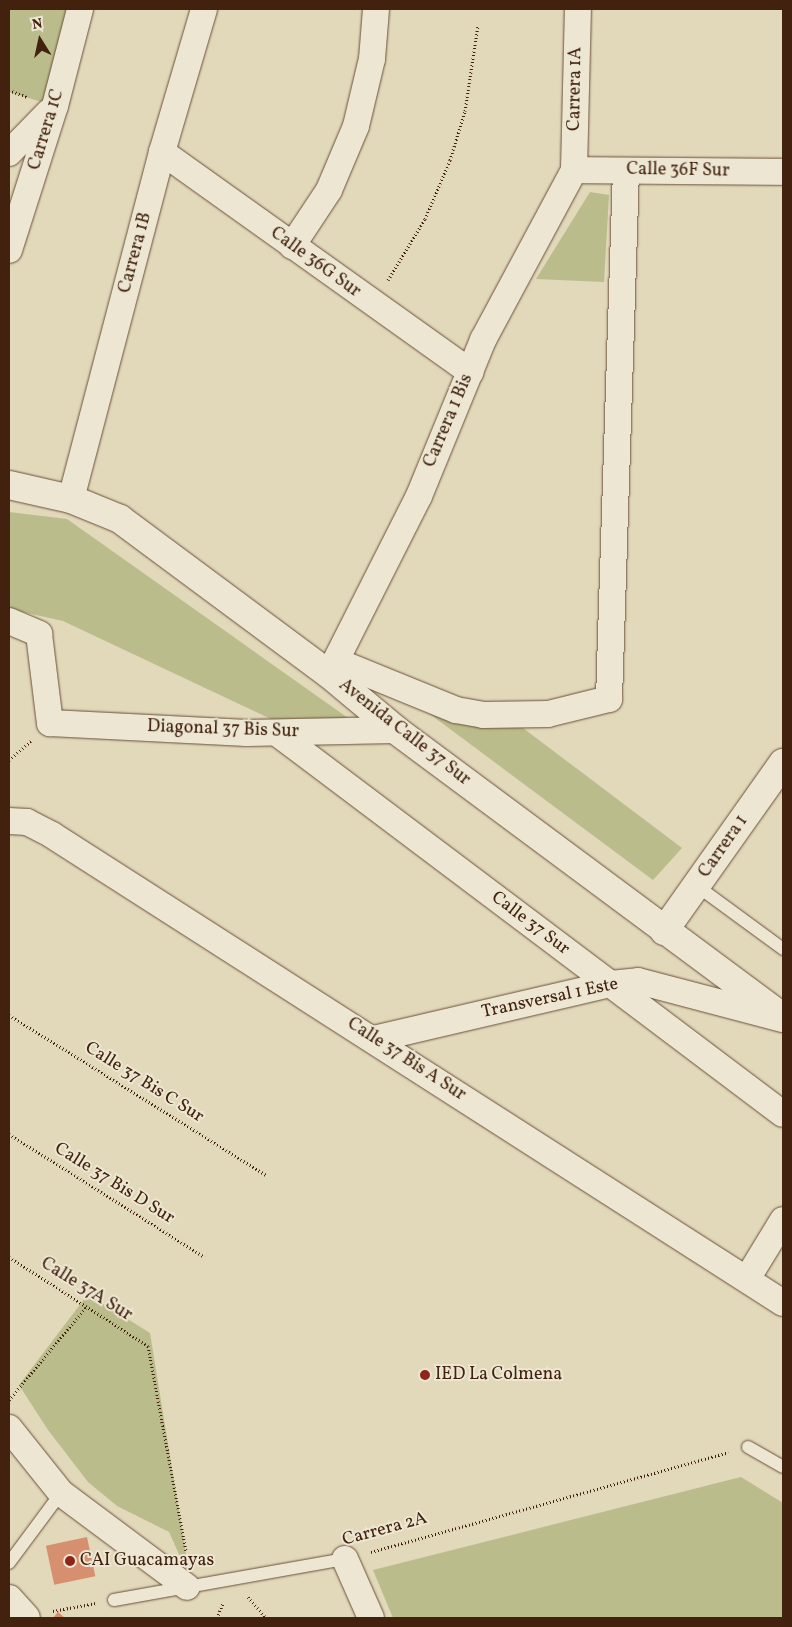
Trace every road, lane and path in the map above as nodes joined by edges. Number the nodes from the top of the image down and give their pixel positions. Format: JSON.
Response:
{"nodes":[{"id":1,"x":80,"y":9,"type":"edge"},
{"id":2,"x":204,"y":9,"type":"edge"},
{"id":3,"x":376,"y":9,"type":"edge"},
{"id":4,"x":578,"y":9,"type":"edge"},
{"id":5,"x":478,"y":25,"type":"dead end"},
{"id":6,"x":55,"y":106,"type":"junction"},
{"id":7,"x":162,"y":152,"type":"junction"},
{"id":8,"x":9,"y":153,"type":"edge"},
{"id":9,"x":574,"y":170,"type":"junction"},
{"id":10,"x":626,"y":171,"type":"junction"},
{"id":11,"x":783,"y":172,"type":"edge"},
{"id":12,"x":292,"y":246,"type":"junction"},
{"id":13,"x":9,"y":250,"type":"edge"},
{"id":14,"x":372,"y":304,"type":"junction"},
{"id":15,"x":470,"y":372,"type":"junction"},
{"id":16,"x":9,"y":485,"type":"edge"},
{"id":17,"x":71,"y":498,"type":"junction"},
{"id":18,"x":9,"y":621,"type":"edge"},
{"id":19,"x":333,"y":668,"type":"junction"},
{"id":20,"x":396,"y":730,"type":"junction"},
{"id":21,"x":277,"y":733,"type":"junction"},
{"id":22,"x":783,"y":763,"type":"edge"},
{"id":23,"x":18,"y":822,"type":"edge"},
{"id":24,"x":697,"y":886,"type":"junction"},
{"id":25,"x":664,"y":930,"type":"junction"},
{"id":26,"x":783,"y":949,"type":"edge"},
{"id":27,"x":610,"y":984,"type":"junction"},
{"id":28,"x":9,"y":1015,"type":"edge"},
{"id":29,"x":783,"y":1018,"type":"edge"},
{"id":30,"x":374,"y":1040,"type":"junction"},
{"id":31,"x":783,"y":1114,"type":"edge"},
{"id":32,"x":9,"y":1134,"type":"edge"},
{"id":33,"x":266,"y":1175,"type":"dead end"},
{"id":34,"x":783,"y":1220,"type":"edge"},
{"id":35,"x":9,"y":1257,"type":"edge"},
{"id":36,"x":204,"y":1257,"type":"dead end"},
{"id":37,"x":747,"y":1279,"type":"junction"},
{"id":38,"x":783,"y":1303,"type":"edge"},
{"id":39,"x":86,"y":1306,"type":"junction"},
{"id":40,"x":9,"y":1400,"type":"edge"},
{"id":41,"x":9,"y":1428,"type":"edge"},
{"id":42,"x":748,"y":1447,"type":"joint"},
{"id":43,"x":783,"y":1468,"type":"edge"},
{"id":44,"x":61,"y":1493,"type":"junction"},
{"id":45,"x":345,"y":1559,"type":"junction"},
{"id":46,"x":9,"y":1563,"type":"edge"},
{"id":47,"x":190,"y":1587,"type":"junction"},
{"id":48,"x":114,"y":1600,"type":"joint"},
{"id":49,"x":20,"y":1611,"type":"edge"},
{"id":50,"x":371,"y":1618,"type":"edge"}],
"edges":[{"from":1,"to":6,"type":"street","name":"Carrera 1C"},
{"from":2,"to":7,"type":"street","name":"Carrera 1B"},
{"from":3,"to":12,"type":"street"},
{"from":4,"to":9,"type":"street","name":"Carrera 1A"},
{"from":5,"to":14,"type":"path"},
{"from":6,"to":8,"type":"street"},
{"from":6,"to":13,"type":"street","name":"Carrera 1C"},
{"from":7,"to":12,"type":"street","name":"Calle 36G Sur"},
{"from":7,"to":17,"type":"street","name":"Carrera 1B"},
{"from":9,"to":10,"type":"street","name":"Calle 36F Sur"},
{"from":9,"to":15,"type":"street","name":"Carrera 1 Bis"},
{"from":10,"to":11,"type":"street","name":"Calle 36F Sur"},
{"from":10,"to":19,"type":"street"},
{"from":12,"to":14,"type":"street","name":"Calle 36G Sur"},
{"from":14,"to":15,"type":"street","name":"Calle 36G Sur"},
{"from":15,"to":19,"type":"street","name":"Carrera 1 Bis"},
{"from":16,"to":17,"type":"main road","name":"Avenida Calle 37 Sur"},
{"from":17,"to":19,"type":"main road","name":"Avenida Calle 37 Sur"},
{"from":18,"to":21,"type":"street","name":"Diagonal 37 Bis Sur"},
{"from":19,"to":20,"type":"main road","name":"Avenida Calle 37 Sur"},
{"from":20,"to":21,"type":"street","name":"Diagonal 37 Bis Sur"},
{"from":20,"to":25,"type":"main road","name":"Avenida Calle 37 Sur"},
{"from":21,"to":27,"type":"street","name":"Calle 37 Sur"},
{"from":22,"to":24,"type":"main road","name":"Carrera 1"},
{"from":23,"to":30,"type":"street","name":"Calle 37 Bis A Sur"},
{"from":24,"to":25,"type":"main road","name":"Carrera 1"},
{"from":24,"to":26,"type":"lane"},
{"from":25,"to":29,"type":"main road","name":"Avenida Calle 37 Sur"},
{"from":27,"to":29,"type":"street","name":"Transversal 1 Este"},
{"from":27,"to":30,"type":"street","name":"Transversal 1 Este"},
{"from":27,"to":31,"type":"street","name":"Calle 37 Sur"},
{"from":28,"to":33,"type":"path","name":"Calle 37 Bis C Sur"},
{"from":30,"to":37,"type":"street","name":"Calle 37 Bis A Sur"},
{"from":32,"to":36,"type":"path","name":"Calle 37 Bis D Sur"},
{"from":34,"to":37,"type":"street"},
{"from":35,"to":39,"type":"path","name":"Calle 37A Sur"},
{"from":37,"to":38,"type":"street","name":"Calle 37 Bis A Sur"},
{"from":39,"to":40,"type":"path"},
{"from":39,"to":47,"type":"path","name":"Calle 37A Sur"},
{"from":41,"to":44,"type":"street"},
{"from":42,"to":43,"type":"lane"},
{"from":42,"to":45,"type":"path","name":"Carrera 2A"},
{"from":44,"to":46,"type":"lane"},
{"from":44,"to":47,"type":"street"},
{"from":45,"to":47,"type":"lane","name":"Carrera 2A"},
{"from":45,"to":50,"type":"street"},
{"from":47,"to":48,"type":"lane","name":"Carrera 2A"},
{"from":48,"to":49,"type":"path"}]}
